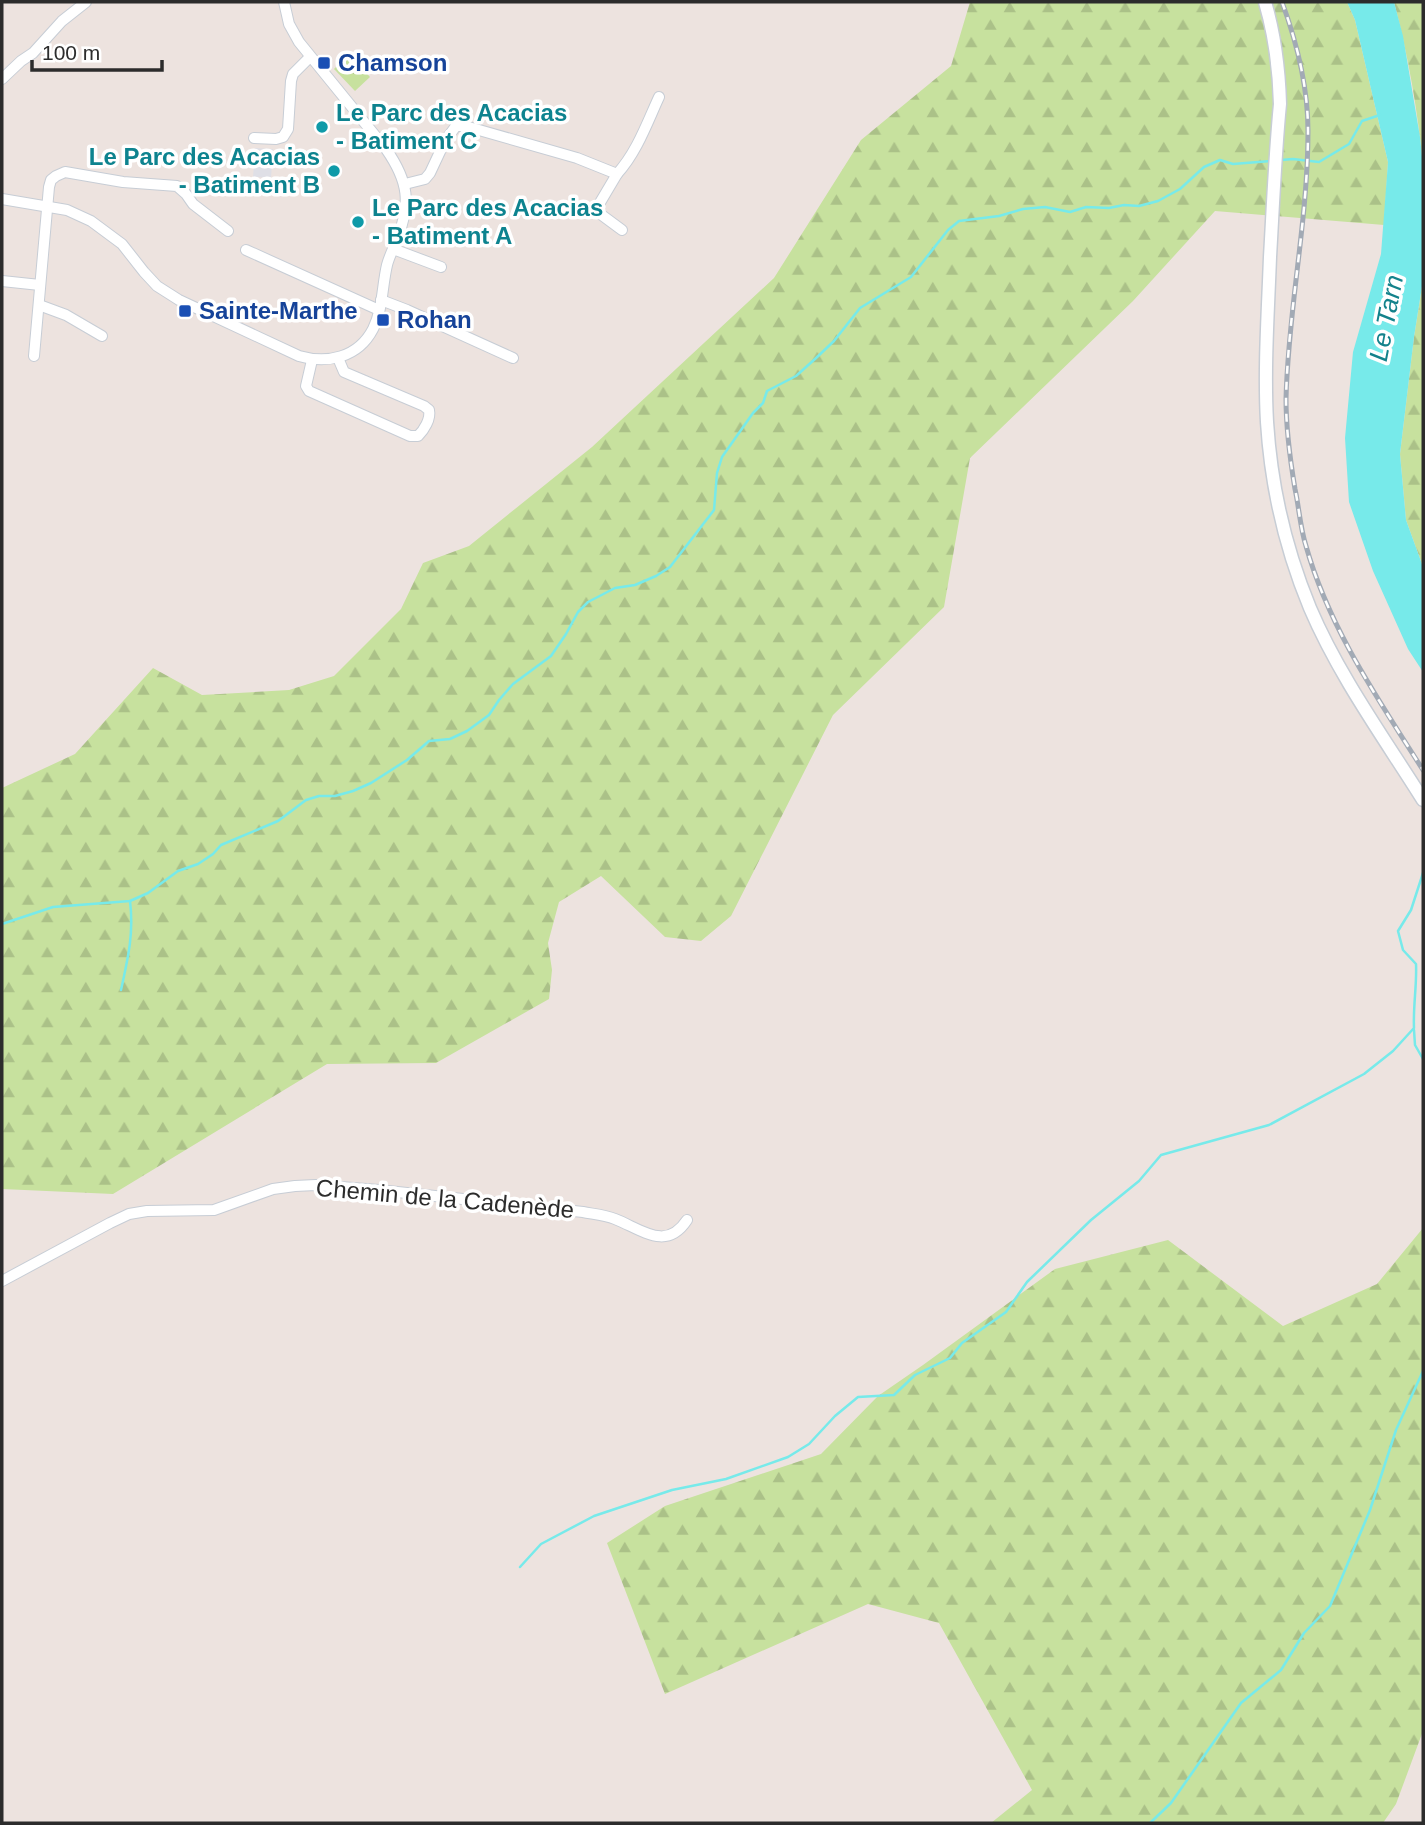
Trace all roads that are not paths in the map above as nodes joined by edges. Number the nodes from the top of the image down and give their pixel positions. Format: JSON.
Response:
{"nodes":[{"id":1,"x":86,"y":2,"type":"edge"},
{"id":2,"x":284,"y":2,"type":"edge"},
{"id":3,"x":1265,"y":2,"type":"edge"},
{"id":4,"x":310,"y":57,"type":"junction"},
{"id":5,"x":2,"y":79,"type":"edge"},
{"id":6,"x":659,"y":97,"type":"dead end"},
{"id":7,"x":254,"y":138,"type":"dead end"},
{"id":8,"x":617,"y":174,"type":"junction"},
{"id":9,"x":405,"y":184,"type":"junction"},
{"id":10,"x":2,"y":199,"type":"edge"},
{"id":11,"x":48,"y":205,"type":"junction"},
{"id":12,"x":622,"y":230,"type":"dead end"},
{"id":13,"x":228,"y":231,"type":"dead end"},
{"id":14,"x":393,"y":249,"type":"junction"},
{"id":15,"x":246,"y":250,"type":"dead end"},
{"id":16,"x":441,"y":267,"type":"dead end"},
{"id":17,"x":2,"y":281,"type":"edge"},
{"id":18,"x":40,"y":285,"type":"junction"},
{"id":19,"x":39,"y":305,"type":"junction"},
{"id":20,"x":380,"y":305,"type":"junction"},
{"id":21,"x":102,"y":336,"type":"dead end"},
{"id":22,"x":34,"y":356,"type":"dead end"},
{"id":23,"x":338,"y":358,"type":"junction"},
{"id":24,"x":513,"y":358,"type":"dead end"},
{"id":25,"x":312,"y":360,"type":"junction"},
{"id":26,"x":1423,"y":800,"type":"edge"},
{"id":27,"x":687,"y":1220,"type":"dead end"},
{"id":28,"x":2,"y":1281,"type":"edge"}],
"edges":[{"from":1,"to":5,"type":"street"},
{"from":2,"to":4,"type":"street"},
{"from":3,"to":26,"type":"main road"},
{"from":4,"to":7,"type":"street"},
{"from":4,"to":9,"type":"street"},
{"from":6,"to":8,"type":"street"},
{"from":8,"to":9,"type":"street"},
{"from":8,"to":12,"type":"street"},
{"from":9,"to":14,"type":"street"},
{"from":10,"to":11,"type":"street"},
{"from":11,"to":13,"type":"street"},
{"from":11,"to":18,"type":"street"},
{"from":11,"to":25,"type":"street"},
{"from":14,"to":16,"type":"street"},
{"from":14,"to":20,"type":"street"},
{"from":15,"to":20,"type":"street"},
{"from":17,"to":18,"type":"street"},
{"from":18,"to":19,"type":"street"},
{"from":19,"to":21,"type":"street"},
{"from":19,"to":22,"type":"street"},
{"from":20,"to":23,"type":"street"},
{"from":20,"to":24,"type":"street"},
{"from":23,"to":25,"type":"street"},
{"from":23,"to":25,"type":"street"},
{"from":27,"to":28,"type":"street","name":"Chemin de la Cadenède"}]}
